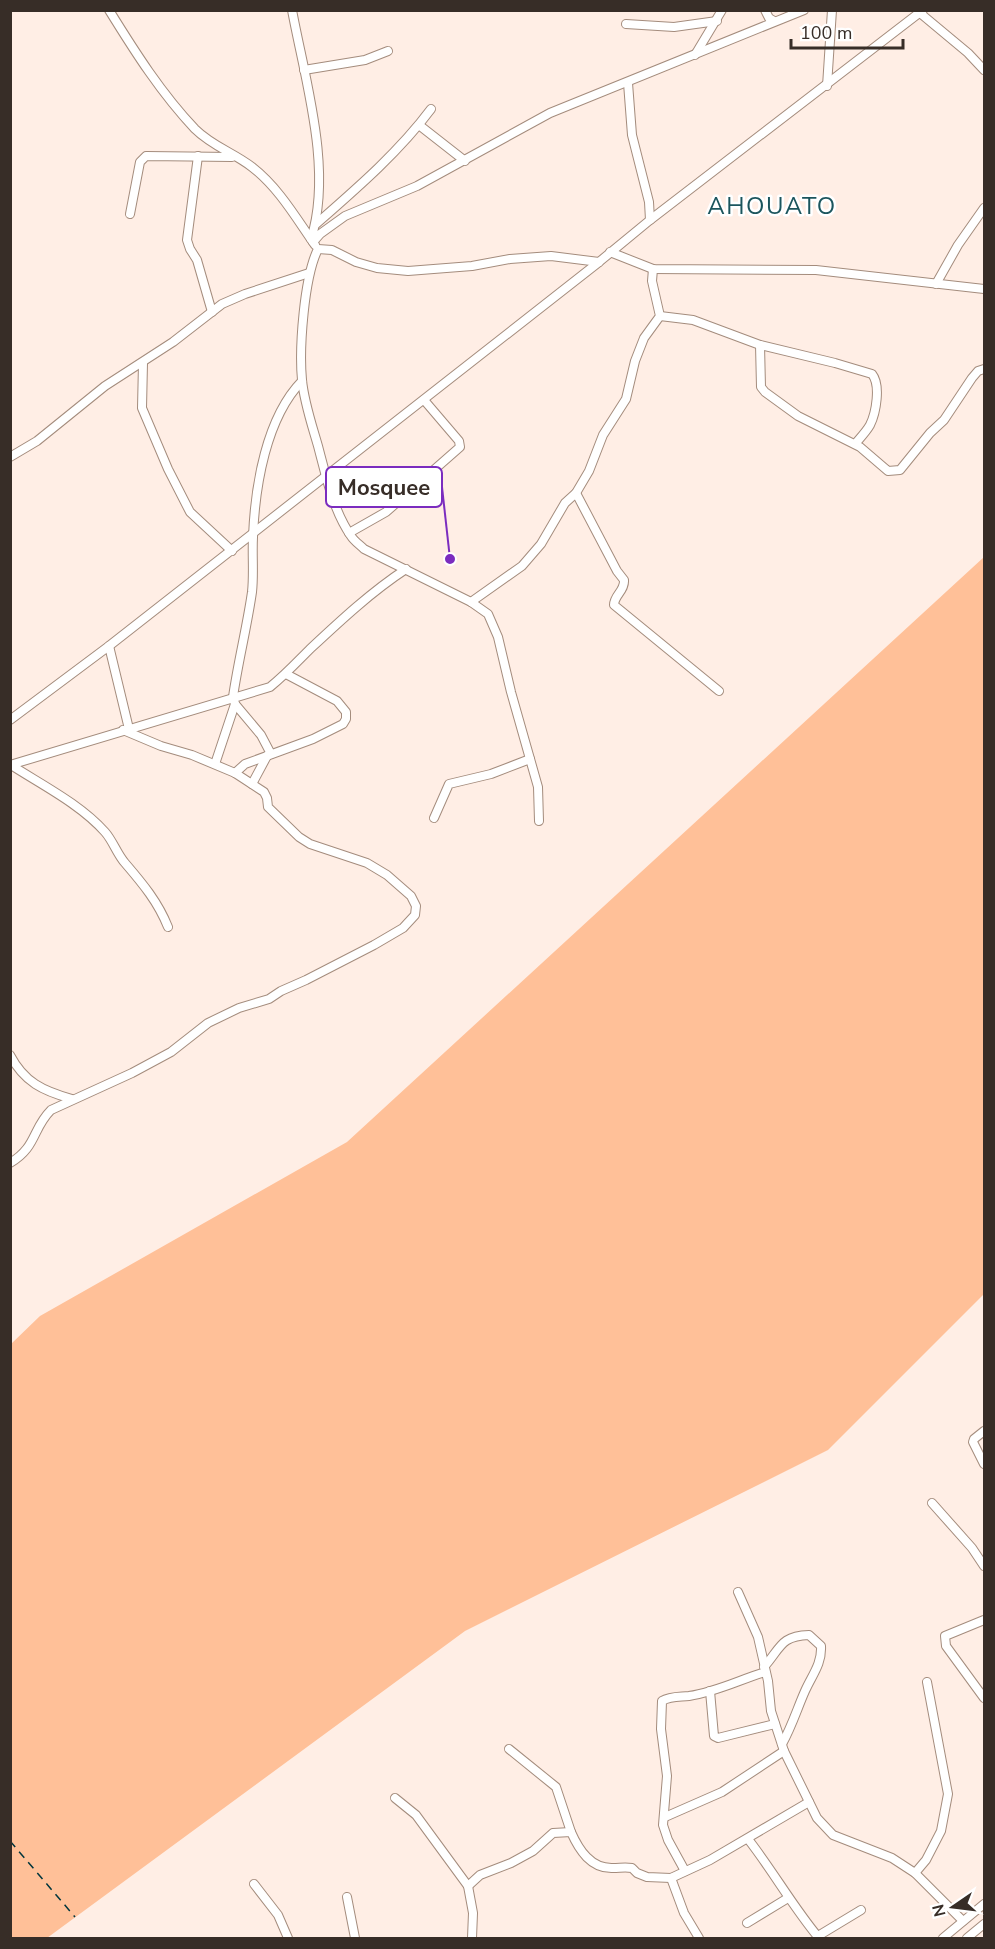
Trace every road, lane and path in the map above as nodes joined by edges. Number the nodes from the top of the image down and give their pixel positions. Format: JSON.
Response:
{"nodes":[{"id":1,"x":110,"y":10,"type":"edge"},
{"id":2,"x":292,"y":10,"type":"edge"},
{"id":3,"x":722,"y":10,"type":"edge"},
{"id":4,"x":765,"y":10,"type":"edge"},
{"id":5,"x":804,"y":10,"type":"edge"},
{"id":6,"x":832,"y":10,"type":"edge"},
{"id":7,"x":922,"y":12,"type":"edge"},
{"id":8,"x":717,"y":21,"type":"junction"},
{"id":9,"x":774,"y":21,"type":"junction"},
{"id":10,"x":626,"y":24,"type":"dead end"},
{"id":11,"x":388,"y":51,"type":"dead end"},
{"id":12,"x":694,"y":56,"type":"junction"},
{"id":13,"x":304,"y":70,"type":"junction"},
{"id":14,"x":984,"y":70,"type":"edge"},
{"id":15,"x":628,"y":83,"type":"junction"},
{"id":16,"x":827,"y":86,"type":"junction"},
{"id":17,"x":431,"y":109,"type":"dead end"},
{"id":18,"x":419,"y":125,"type":"junction"},
{"id":19,"x":198,"y":156,"type":"junction"},
{"id":20,"x":234,"y":157,"type":"junction"},
{"id":21,"x":465,"y":161,"type":"junction"},
{"id":22,"x":984,"y":208,"type":"edge"},
{"id":23,"x":130,"y":214,"type":"dead end"},
{"id":24,"x":650,"y":220,"type":"junction"},
{"id":25,"x":316,"y":224,"type":"junction"},
{"id":26,"x":314,"y":244,"type":"junction"},
{"id":27,"x":610,"y":252,"type":"junction"},
{"id":28,"x":599,"y":262,"type":"junction"},
{"id":29,"x":652,"y":269,"type":"junction"},
{"id":30,"x":309,"y":273,"type":"junction"},
{"id":31,"x":936,"y":284,"type":"junction"},
{"id":32,"x":984,"y":289,"type":"edge"},
{"id":33,"x":212,"y":312,"type":"junction"},
{"id":34,"x":660,"y":316,"type":"junction"},
{"id":35,"x":760,"y":345,"type":"junction"},
{"id":36,"x":143,"y":363,"type":"junction"},
{"id":37,"x":984,"y":369,"type":"edge"},
{"id":38,"x":302,"y":381,"type":"junction"},
{"id":39,"x":424,"y":400,"type":"junction"},
{"id":40,"x":855,"y":444,"type":"junction"},
{"id":41,"x":10,"y":458,"type":"edge"},
{"id":42,"x":327,"y":477,"type":"junction"},
{"id":43,"x":576,"y":493,"type":"junction"},
{"id":44,"x":349,"y":533,"type":"junction"},
{"id":45,"x":253,"y":534,"type":"junction"},
{"id":46,"x":232,"y":551,"type":"junction"},
{"id":47,"x":405,"y":569,"type":"junction"},
{"id":48,"x":471,"y":602,"type":"junction"},
{"id":49,"x":109,"y":646,"type":"junction"},
{"id":50,"x":286,"y":674,"type":"junction"},
{"id":51,"x":719,"y":691,"type":"dead end"},
{"id":52,"x":234,"y":700,"type":"junction"},
{"id":53,"x":10,"y":720,"type":"edge"},
{"id":54,"x":126,"y":730,"type":"junction"},
{"id":55,"x":269,"y":755,"type":"junction"},
{"id":56,"x":530,"y":759,"type":"junction"},
{"id":57,"x":215,"y":764,"type":"junction"},
{"id":58,"x":11,"y":765,"type":"edge"},
{"id":59,"x":235,"y":772,"type":"junction"},
{"id":60,"x":252,"y":784,"type":"junction"},
{"id":61,"x":434,"y":818,"type":"dead end"},
{"id":62,"x":539,"y":821,"type":"dead end"},
{"id":63,"x":168,"y":927,"type":"dead end"},
{"id":64,"x":10,"y":1055,"type":"edge"},
{"id":65,"x":72,"y":1099,"type":"junction"},
{"id":66,"x":10,"y":1163,"type":"edge"},
{"id":67,"x":984,"y":1431,"type":"edge"},
{"id":68,"x":984,"y":1464,"type":"edge"},
{"id":69,"x":932,"y":1503,"type":"dead end"},
{"id":70,"x":984,"y":1566,"type":"edge"},
{"id":71,"x":738,"y":1592,"type":"dead end"},
{"id":72,"x":984,"y":1620,"type":"edge"},
{"id":73,"x":764,"y":1670,"type":"junction"},
{"id":74,"x":927,"y":1682,"type":"dead end"},
{"id":75,"x":710,"y":1691,"type":"junction"},
{"id":76,"x":984,"y":1698,"type":"edge"},
{"id":77,"x":775,"y":1724,"type":"junction"},
{"id":78,"x":783,"y":1747,"type":"junction"},
{"id":79,"x":510,"y":1749,"type":"dead end"},
{"id":80,"x":395,"y":1798,"type":"dead end"},
{"id":81,"x":809,"y":1802,"type":"junction"},
{"id":82,"x":665,"y":1817,"type":"junction"},
{"id":83,"x":571,"y":1832,"type":"junction"},
{"id":84,"x":748,"y":1839,"type":"junction"},
{"id":85,"x":685,"y":1871,"type":"junction"},
{"id":86,"x":915,"y":1873,"type":"junction"},
{"id":87,"x":671,"y":1878,"type":"junction"},
{"id":88,"x":254,"y":1884,"type":"dead end"},
{"id":89,"x":468,"y":1886,"type":"junction"},
{"id":90,"x":347,"y":1897,"type":"dead end"},
{"id":91,"x":788,"y":1898,"type":"junction"},
{"id":92,"x":984,"y":1904,"type":"edge"},
{"id":93,"x":861,"y":1910,"type":"dead end"},
{"id":94,"x":963,"y":1921,"type":"junction"},
{"id":95,"x":747,"y":1923,"type":"dead end"},
{"id":96,"x":983,"y":1927,"type":"edge"},
{"id":97,"x":818,"y":1937,"type":"edge"},
{"id":98,"x":288,"y":1938,"type":"edge"},
{"id":99,"x":355,"y":1938,"type":"edge"},
{"id":100,"x":472,"y":1938,"type":"edge"},
{"id":101,"x":699,"y":1938,"type":"edge"},
{"id":102,"x":944,"y":1938,"type":"edge"},
{"id":103,"x":968,"y":1938,"type":"edge"}],
"edges":[{"from":1,"to":20,"type":"street"},
{"from":2,"to":13,"type":"street"},
{"from":3,"to":8,"type":"street"},
{"from":4,"to":9,"type":"street"},
{"from":5,"to":9,"type":"street"},
{"from":6,"to":16,"type":"street"},
{"from":7,"to":14,"type":"street"},
{"from":7,"to":16,"type":"street"},
{"from":8,"to":10,"type":"street"},
{"from":8,"to":12,"type":"street"},
{"from":9,"to":12,"type":"street"},
{"from":11,"to":13,"type":"street"},
{"from":12,"to":15,"type":"street"},
{"from":13,"to":25,"type":"street"},
{"from":15,"to":21,"type":"street"},
{"from":15,"to":24,"type":"street"},
{"from":16,"to":24,"type":"street"},
{"from":17,"to":18,"type":"street"},
{"from":18,"to":21,"type":"street"},
{"from":18,"to":25,"type":"street"},
{"from":19,"to":20,"type":"street"},
{"from":19,"to":23,"type":"street"},
{"from":19,"to":33,"type":"street"},
{"from":20,"to":26,"type":"street"},
{"from":21,"to":26,"type":"street"},
{"from":22,"to":31,"type":"street"},
{"from":24,"to":27,"type":"street"},
{"from":25,"to":26,"type":"street"},
{"from":26,"to":28,"type":"street"},
{"from":26,"to":30,"type":"street"},
{"from":27,"to":28,"type":"street"},
{"from":27,"to":29,"type":"street"},
{"from":28,"to":39,"type":"street"},
{"from":29,"to":31,"type":"street"},
{"from":29,"to":34,"type":"street"},
{"from":30,"to":33,"type":"street"},
{"from":30,"to":38,"type":"street"},
{"from":31,"to":32,"type":"street"},
{"from":33,"to":36,"type":"street"},
{"from":34,"to":35,"type":"street"},
{"from":34,"to":43,"type":"street"},
{"from":35,"to":40,"type":"street"},
{"from":35,"to":40,"type":"street"},
{"from":36,"to":41,"type":"street"},
{"from":36,"to":46,"type":"street"},
{"from":37,"to":40,"type":"street"},
{"from":38,"to":42,"type":"street"},
{"from":38,"to":45,"type":"street"},
{"from":39,"to":42,"type":"street"},
{"from":39,"to":44,"type":"street"},
{"from":42,"to":44,"type":"street"},
{"from":42,"to":45,"type":"street"},
{"from":43,"to":48,"type":"street"},
{"from":43,"to":51,"type":"street"},
{"from":44,"to":47,"type":"street"},
{"from":45,"to":46,"type":"street"},
{"from":45,"to":52,"type":"street"},
{"from":46,"to":49,"type":"street"},
{"from":47,"to":48,"type":"street"},
{"from":47,"to":50,"type":"street"},
{"from":48,"to":56,"type":"street"},
{"from":49,"to":53,"type":"street"},
{"from":49,"to":54,"type":"street"},
{"from":50,"to":52,"type":"street"},
{"from":50,"to":55,"type":"street"},
{"from":52,"to":54,"type":"street"},
{"from":52,"to":55,"type":"street"},
{"from":52,"to":57,"type":"street"},
{"from":54,"to":57,"type":"street"},
{"from":54,"to":58,"type":"street"},
{"from":55,"to":59,"type":"street"},
{"from":55,"to":60,"type":"street"},
{"from":56,"to":61,"type":"street"},
{"from":56,"to":62,"type":"street"},
{"from":57,"to":59,"type":"street"},
{"from":58,"to":63,"type":"street"},
{"from":59,"to":60,"type":"street"},
{"from":60,"to":65,"type":"street"},
{"from":64,"to":65,"type":"street"},
{"from":65,"to":66,"type":"street"},
{"from":67,"to":68,"type":"street"},
{"from":69,"to":70,"type":"street"},
{"from":71,"to":73,"type":"street"},
{"from":72,"to":76,"type":"street"},
{"from":73,"to":75,"type":"street"},
{"from":73,"to":77,"type":"street"},
{"from":73,"to":78,"type":"street"},
{"from":74,"to":86,"type":"street"},
{"from":75,"to":77,"type":"street"},
{"from":75,"to":82,"type":"street"},
{"from":77,"to":78,"type":"street"},
{"from":78,"to":81,"type":"street"},
{"from":78,"to":82,"type":"street"},
{"from":79,"to":83,"type":"street"},
{"from":80,"to":89,"type":"street"},
{"from":81,"to":84,"type":"street"},
{"from":81,"to":86,"type":"street"},
{"from":82,"to":85,"type":"street"},
{"from":83,"to":87,"type":"street"},
{"from":83,"to":89,"type":"street"},
{"from":84,"to":85,"type":"street"},
{"from":84,"to":91,"type":"street"},
{"from":85,"to":87,"type":"street"},
{"from":86,"to":94,"type":"street"},
{"from":87,"to":101,"type":"street"},
{"from":88,"to":98,"type":"street"},
{"from":89,"to":100,"type":"street"},
{"from":90,"to":99,"type":"street"},
{"from":91,"to":95,"type":"street"},
{"from":91,"to":97,"type":"street"},
{"from":92,"to":94,"type":"street"},
{"from":93,"to":97,"type":"street"},
{"from":94,"to":102,"type":"street"},
{"from":96,"to":103,"type":"street"}]}
